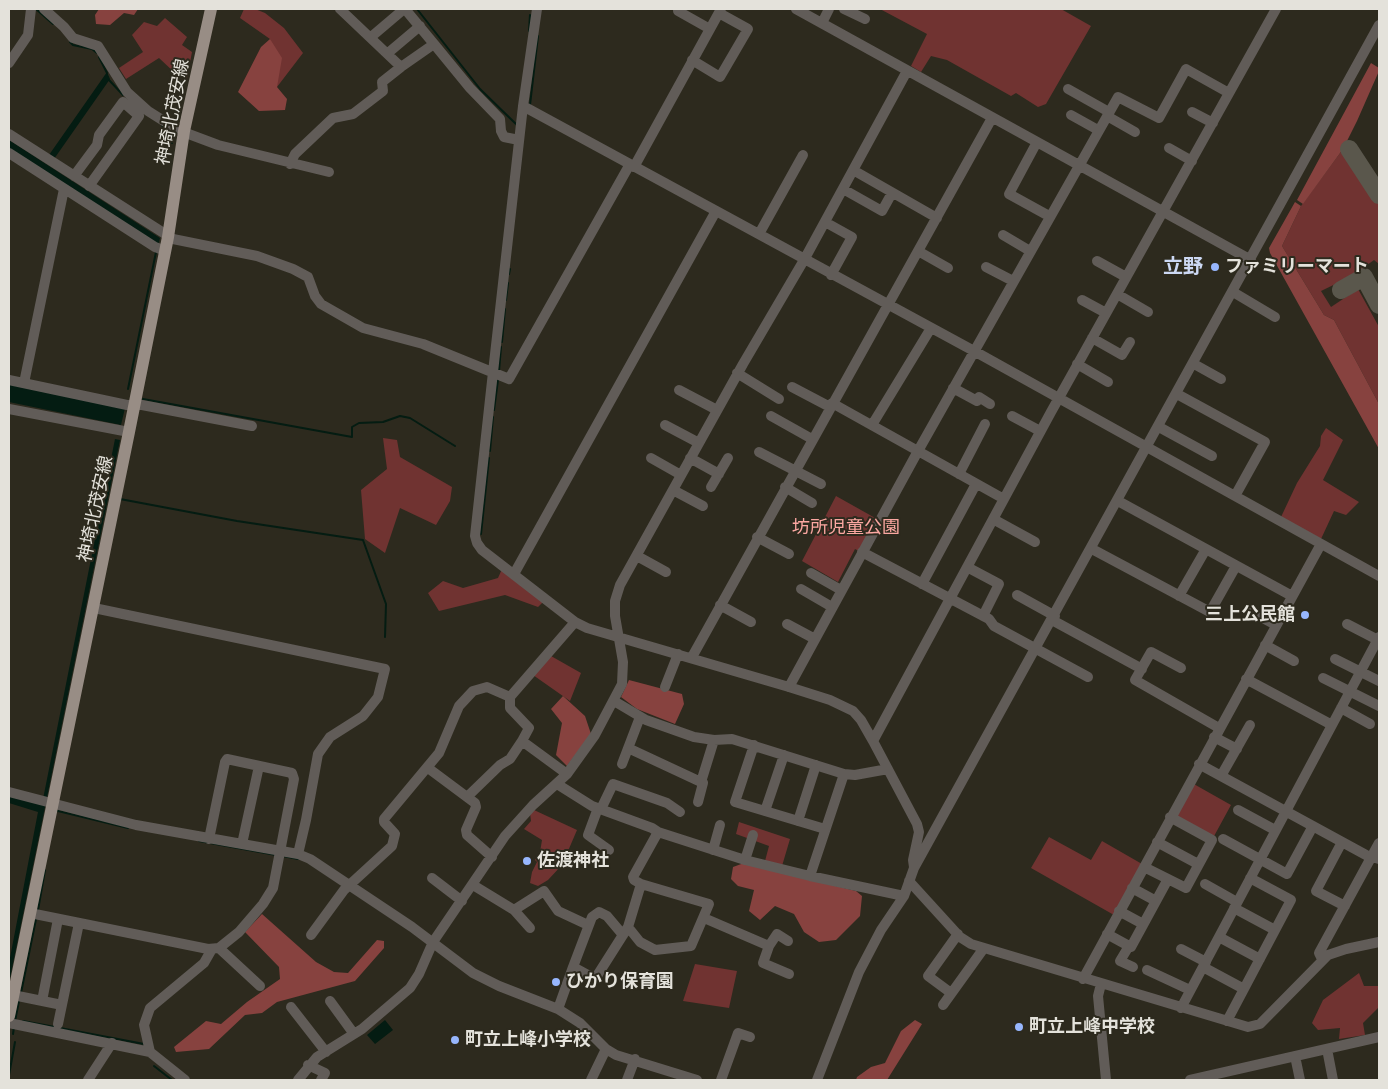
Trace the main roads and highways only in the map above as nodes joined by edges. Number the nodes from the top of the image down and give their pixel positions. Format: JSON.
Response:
{"nodes":[{"id":1,"x":209,"y":10,"type":"edge"},
{"id":2,"x":9,"y":1016,"type":"edge"}],
"edges":[{"from":1,"to":2,"type":"main road","name":"神埼北茂安線"}]}
